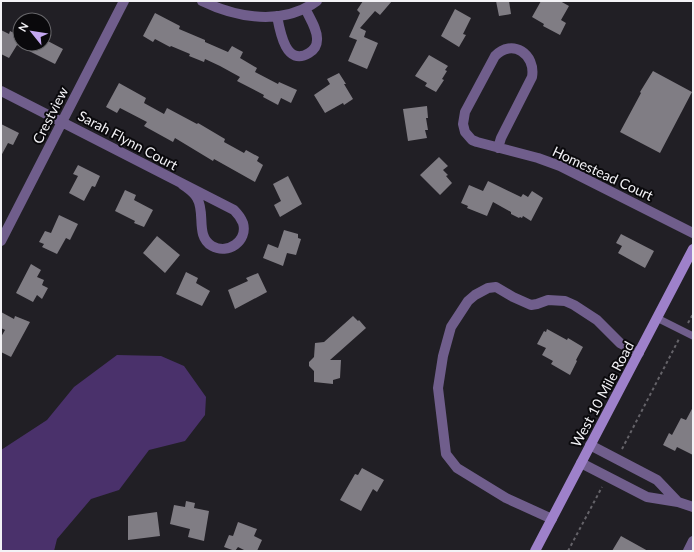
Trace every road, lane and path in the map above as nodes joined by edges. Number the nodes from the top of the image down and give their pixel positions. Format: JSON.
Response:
{"nodes":[{"id":1,"x":124,"y":1,"type":"edge"},
{"id":2,"x":202,"y":1,"type":"edge"},
{"id":3,"x":318,"y":1,"type":"edge"},
{"id":4,"x":305,"y":8,"type":"junction"},
{"id":5,"x":277,"y":16,"type":"junction"},
{"id":6,"x":1,"y":91,"type":"edge"},
{"id":7,"x":62,"y":121,"type":"junction"},
{"id":8,"x":498,"y":148,"type":"junction"},
{"id":9,"x":182,"y":184,"type":"junction"},
{"id":10,"x":693,"y":233,"type":"edge"},
{"id":11,"x":1,"y":242,"type":"edge"},
{"id":12,"x":693,"y":249,"type":"edge"},
{"id":13,"x":693,"y":314,"type":"edge"},
{"id":14,"x":657,"y":318,"type":"junction"},
{"id":15,"x":684,"y":331,"type":"junction"},
{"id":16,"x":693,"y":336,"type":"edge"},
{"id":17,"x":639,"y":353,"type":"junction"},
{"id":18,"x":590,"y":445,"type":"junction"},
{"id":19,"x":617,"y":459,"type":"junction"},
{"id":20,"x":581,"y":463,"type":"junction"},
{"id":21,"x":608,"y":477,"type":"junction"},
{"id":22,"x":678,"y":502,"type":"junction"},
{"id":23,"x":693,"y":508,"type":"edge"},
{"id":24,"x":552,"y":519,"type":"junction"},
{"id":25,"x":693,"y":541,"type":"edge"},
{"id":26,"x":535,"y":551,"type":"edge"},
{"id":27,"x":568,"y":551,"type":"edge"},
{"id":28,"x":688,"y":551,"type":"edge"}],
"edges":[{"from":1,"to":7,"type":"street","name":"Crestview"},
{"from":2,"to":5,"type":"street"},
{"from":3,"to":4,"type":"street"},
{"from":4,"to":5,"type":"street"},
{"from":4,"to":5,"type":"street"},
{"from":6,"to":7,"type":"street","name":"Sarah Flynn Court"},
{"from":7,"to":9,"type":"street","name":"Sarah Flynn Court"},
{"from":7,"to":11,"type":"street","name":"Crestview"},
{"from":8,"to":8,"type":"street","name":"Homestead Court"},
{"from":8,"to":10,"type":"street","name":"Homestead Court"},
{"from":9,"to":9,"type":"street","name":"Sarah Flynn Court"},
{"from":12,"to":14,"type":"main road","name":"West 10 Mile Road"},
{"from":13,"to":15,"type":"path"},
{"from":14,"to":15,"type":"lane"},
{"from":14,"to":17,"type":"main road","name":"West 10 Mile Road"},
{"from":15,"to":16,"type":"lane"},
{"from":15,"to":19,"type":"path"},
{"from":17,"to":18,"type":"main road","name":"West 10 Mile Road"},
{"from":17,"to":24,"type":"street"},
{"from":18,"to":19,"type":"street"},
{"from":18,"to":20,"type":"main road","name":"West 10 Mile Road"},
{"from":19,"to":22,"type":"street"},
{"from":20,"to":21,"type":"street"},
{"from":20,"to":24,"type":"main road","name":"West 10 Mile Road"},
{"from":21,"to":22,"type":"street"},
{"from":21,"to":27,"type":"path"},
{"from":22,"to":23,"type":"street"},
{"from":24,"to":26,"type":"main road","name":"West 10 Mile Road"},
{"from":25,"to":28,"type":"street"}]}
